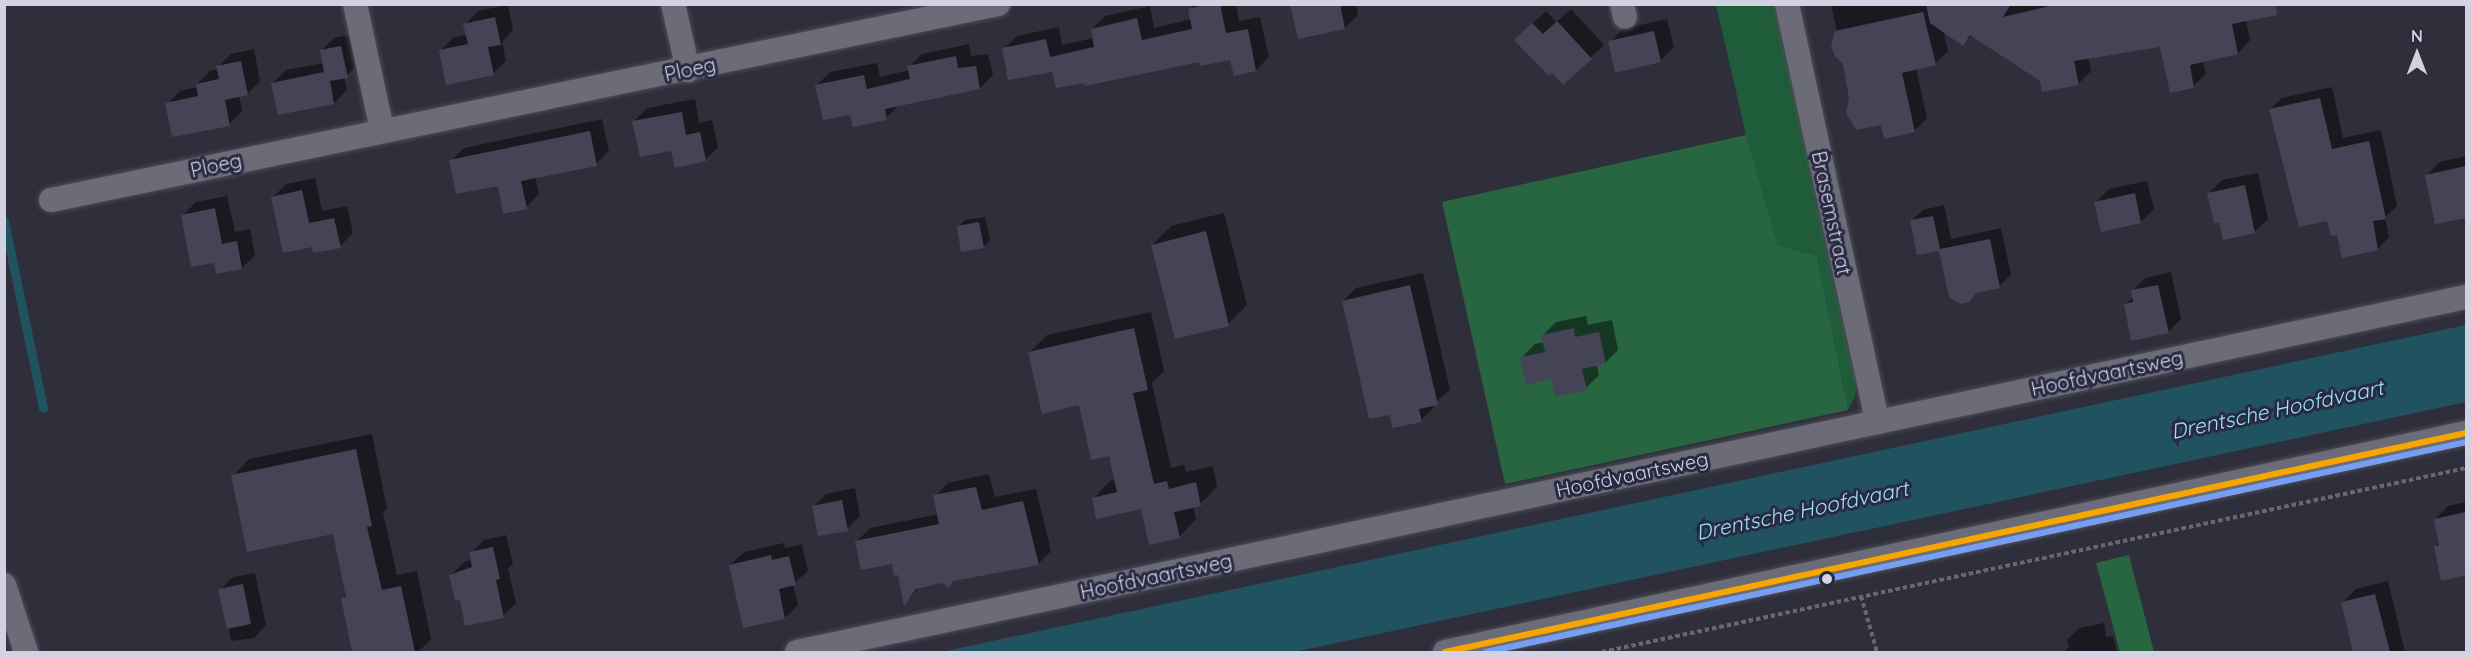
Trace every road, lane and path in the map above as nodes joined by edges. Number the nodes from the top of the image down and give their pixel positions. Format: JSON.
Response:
{"nodes":[{"id":1,"x":356,"y":4,"type":"edge"},
{"id":2,"x":673,"y":4,"type":"edge"},
{"id":3,"x":998,"y":4,"type":"edge"},
{"id":4,"x":1787,"y":4,"type":"edge"},
{"id":5,"x":688,"y":69,"type":"junction"},
{"id":6,"x":382,"y":130,"type":"junction"},
{"id":7,"x":51,"y":200,"type":"dead end"},
{"id":8,"x":2466,"y":297,"type":"edge"},
{"id":9,"x":1876,"y":422,"type":"junction"},
{"id":10,"x":2466,"y":433,"type":"edge"},
{"id":11,"x":2466,"y":468,"type":"edge"},
{"id":12,"x":4,"y":585,"type":"edge"},
{"id":13,"x":1861,"y":596,"type":"junction"},
{"id":14,"x":26,"y":652,"type":"edge"},
{"id":15,"x":797,"y":652,"type":"edge"},
{"id":16,"x":1446,"y":652,"type":"edge"},
{"id":17,"x":1602,"y":652,"type":"edge"},
{"id":18,"x":1876,"y":652,"type":"edge"}],
"edges":[{"from":1,"to":6,"type":"street"},
{"from":2,"to":5,"type":"street"},
{"from":3,"to":5,"type":"street","name":"Ploeg"},
{"from":4,"to":9,"type":"street","name":"Brasemstraat"},
{"from":5,"to":6,"type":"street","name":"Ploeg"},
{"from":6,"to":7,"type":"street","name":"Ploeg"},
{"from":8,"to":9,"type":"street","name":"Hoofdvaartsweg"},
{"from":9,"to":15,"type":"street","name":"Hoofdvaartsweg"},
{"from":10,"to":16,"type":"street"},
{"from":11,"to":13,"type":"path"},
{"from":12,"to":14,"type":"street"},
{"from":13,"to":17,"type":"path"},
{"from":13,"to":18,"type":"path"}]}
